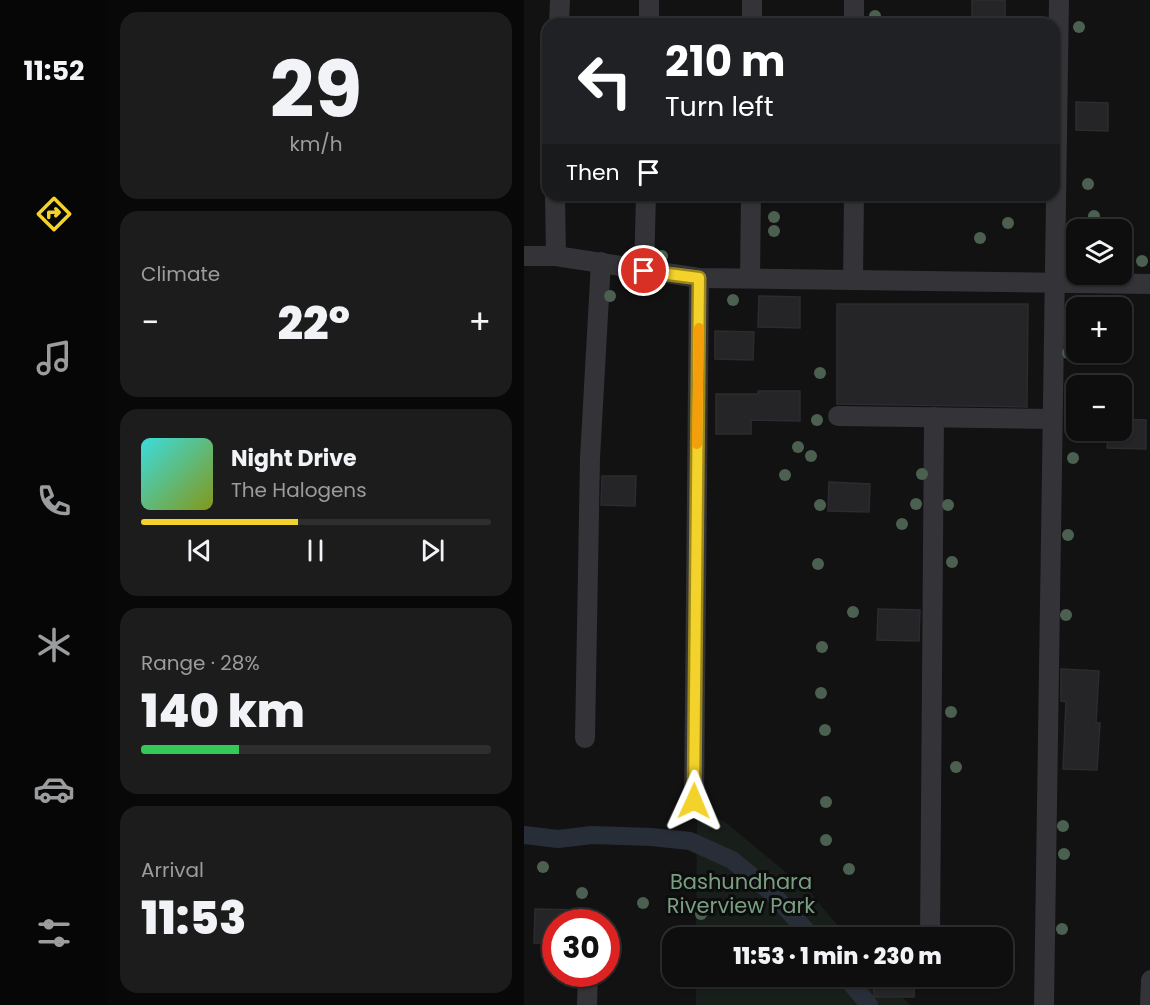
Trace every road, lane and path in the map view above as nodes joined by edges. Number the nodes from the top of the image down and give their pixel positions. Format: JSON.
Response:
{"nodes":[{"id":1,"x":560,"y":0,"type":"edge"},
{"id":2,"x":649,"y":0,"type":"edge"},
{"id":3,"x":752,"y":0,"type":"edge"},
{"id":4,"x":854,"y":0,"type":"edge"},
{"id":5,"x":1059,"y":0,"type":"edge"},
{"id":6,"x":559,"y":18,"type":"edge"},
{"id":7,"x":649,"y":18,"type":"edge"},
{"id":8,"x":752,"y":18,"type":"edge"},
{"id":9,"x":854,"y":18,"type":"edge"},
{"id":10,"x":1059,"y":18,"type":"edge"},
{"id":11,"x":556,"y":201,"type":"edge"},
{"id":12,"x":646,"y":201,"type":"edge"},
{"id":13,"x":751,"y":201,"type":"edge"},
{"id":14,"x":854,"y":201,"type":"edge"},
{"id":15,"x":1056,"y":201,"type":"edge"},
{"id":16,"x":524,"y":256,"type":"edge"},
{"id":17,"x":556,"y":256,"type":"junction"},
{"id":18,"x":601,"y":262,"type":"junction"},
{"id":19,"x":644,"y":271,"type":"junction"},
{"id":20,"x":699,"y":278,"type":"junction"},
{"id":21,"x":750,"y":278,"type":"junction"},
{"id":22,"x":853,"y":280,"type":"junction"},
{"id":23,"x":1055,"y":283,"type":"junction"},
{"id":24,"x":1151,"y":284,"type":"edge"},
{"id":25,"x":838,"y":416,"type":"dead end"},
{"id":26,"x":934,"y":417,"type":"junction"},
{"id":27,"x":1052,"y":419,"type":"junction"},
{"id":28,"x":585,"y":738,"type":"dead end"},
{"id":29,"x":694,"y":801,"type":"dead end"},
{"id":30,"x":930,"y":927,"type":"edge"},
{"id":31,"x":1151,"y":980,"type":"edge"},
{"id":32,"x":588,"y":987,"type":"edge"},
{"id":33,"x":587,"y":1005,"type":"edge"},
{"id":34,"x":1044,"y":1005,"type":"edge"},
{"id":35,"x":1150,"y":1005,"type":"edge"}],
"edges":[{"from":1,"to":6,"type":"street"},
{"from":2,"to":7,"type":"street"},
{"from":3,"to":8,"type":"street"},
{"from":4,"to":9,"type":"street"},
{"from":5,"to":10,"type":"street"},
{"from":11,"to":17,"type":"street"},
{"from":12,"to":19,"type":"street"},
{"from":13,"to":21,"type":"street"},
{"from":14,"to":22,"type":"street"},
{"from":15,"to":23,"type":"street"},
{"from":16,"to":17,"type":"street"},
{"from":17,"to":18,"type":"street"},
{"from":18,"to":19,"type":"street"},
{"from":18,"to":28,"type":"street"},
{"from":19,"to":20,"type":"street"},
{"from":20,"to":21,"type":"street"},
{"from":20,"to":29,"type":"street"},
{"from":21,"to":22,"type":"street"},
{"from":22,"to":23,"type":"street"},
{"from":23,"to":24,"type":"street"},
{"from":23,"to":27,"type":"street"},
{"from":25,"to":26,"type":"street"},
{"from":26,"to":27,"type":"street"},
{"from":26,"to":30,"type":"street"},
{"from":27,"to":34,"type":"street"},
{"from":31,"to":35,"type":"street"},
{"from":32,"to":33,"type":"street"}]}
